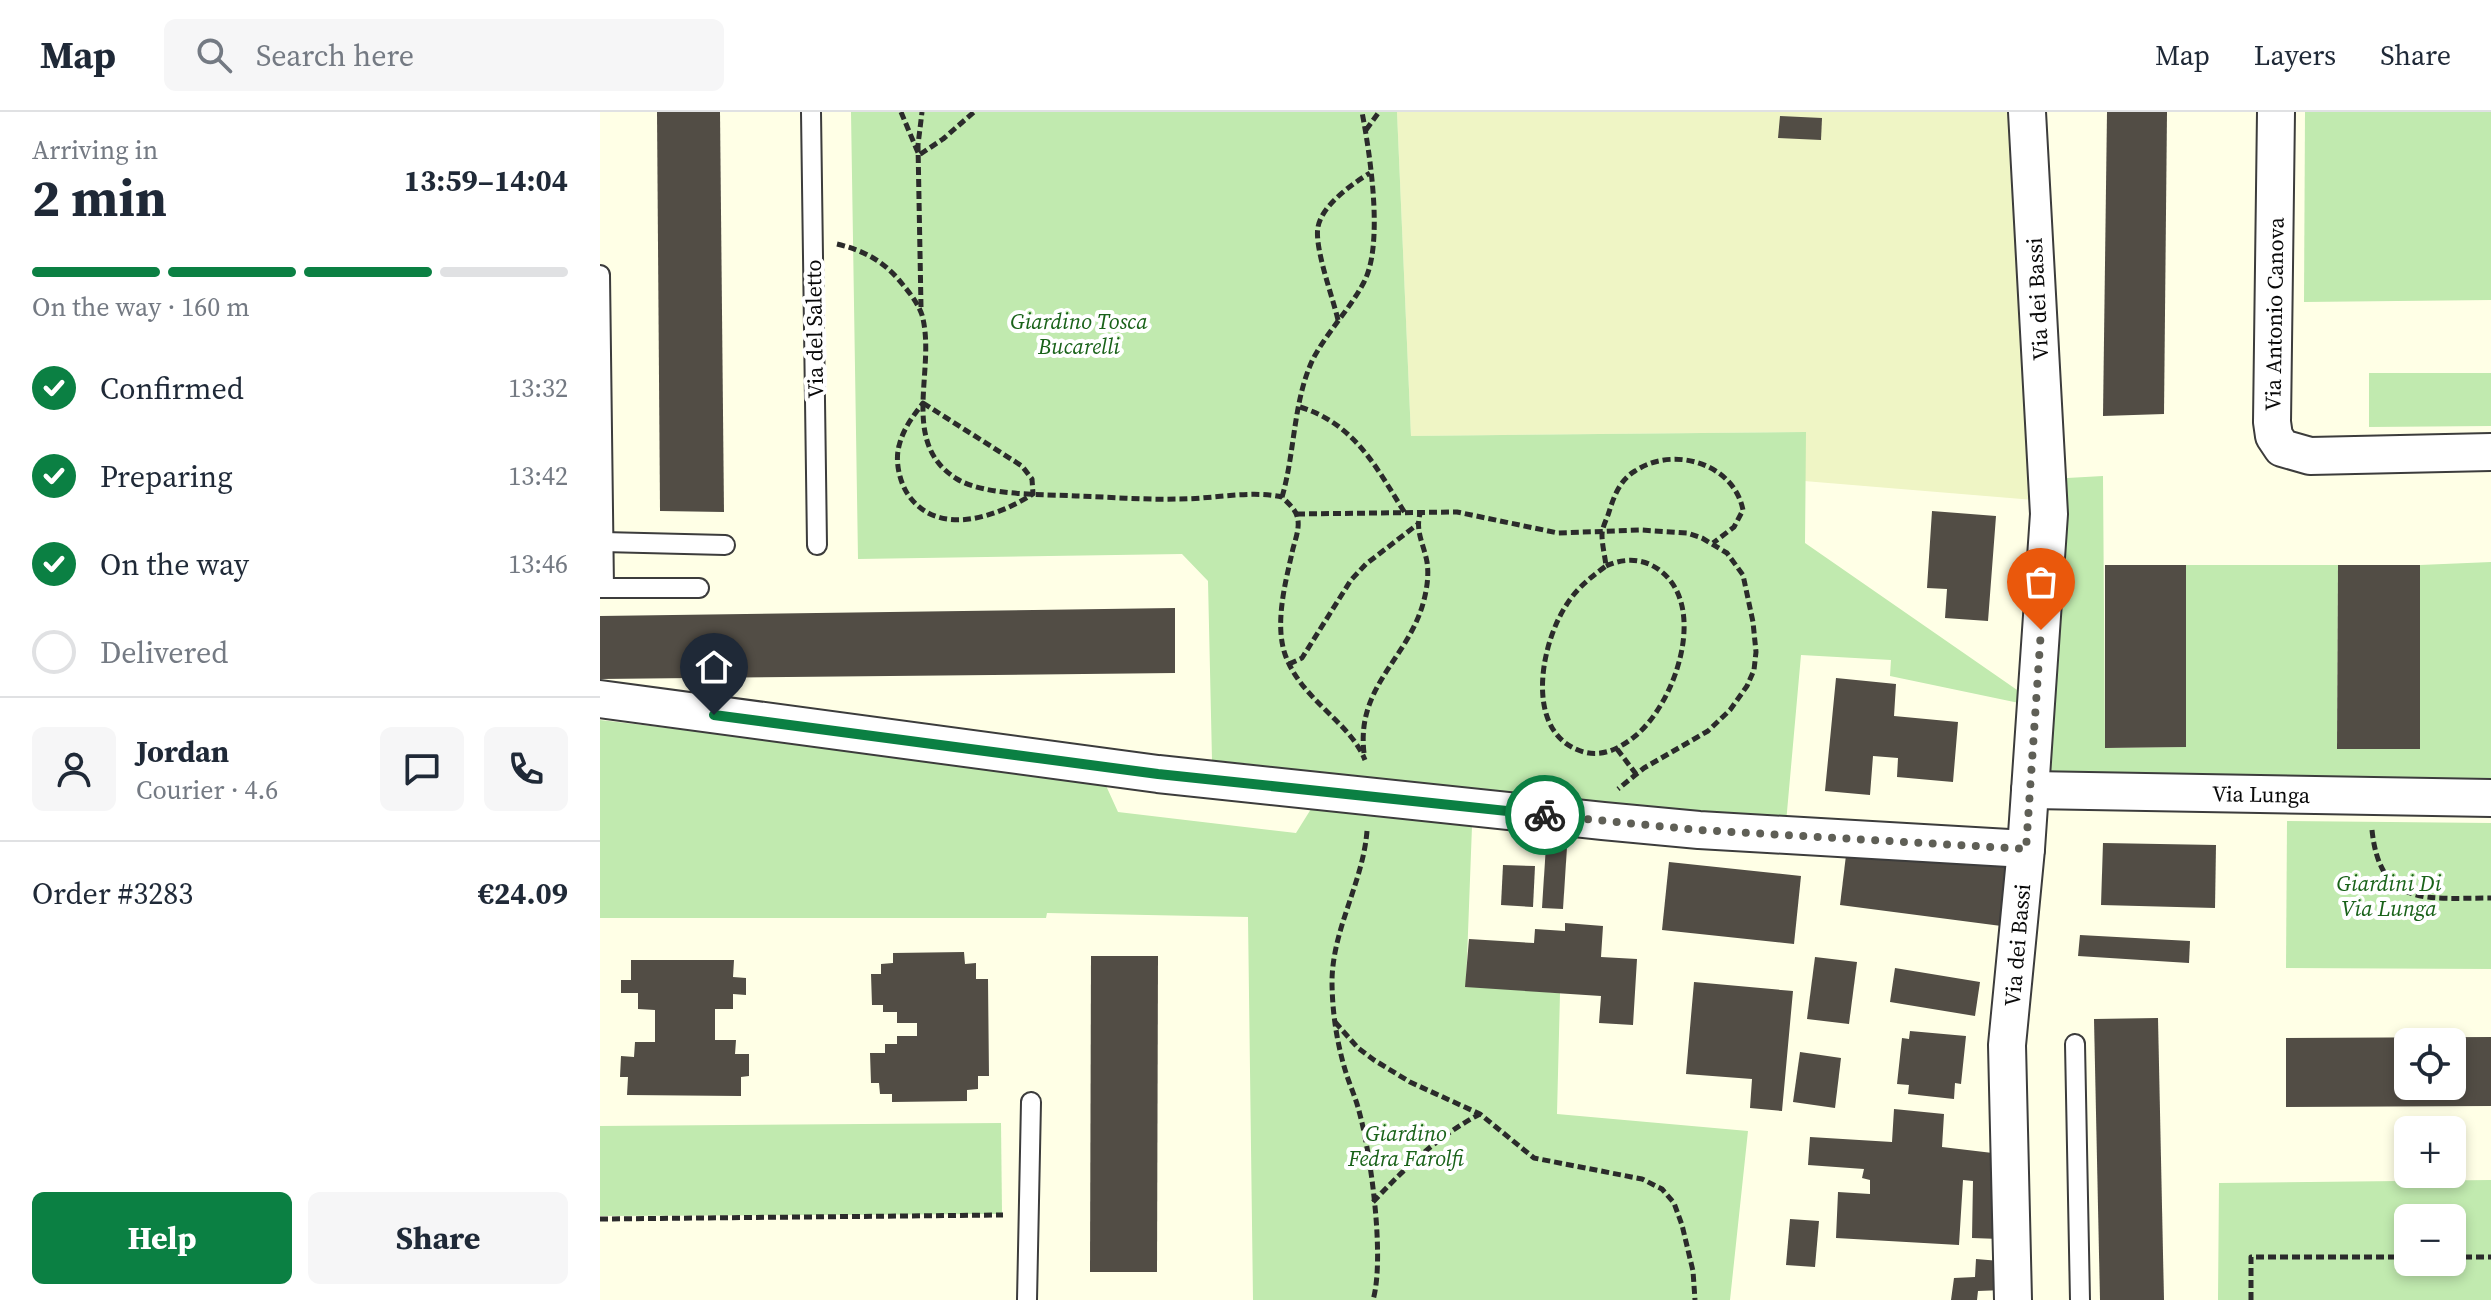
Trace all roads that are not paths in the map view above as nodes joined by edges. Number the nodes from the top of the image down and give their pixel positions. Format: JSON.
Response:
{"nodes":[{"id":1,"x":811,"y":112,"type":"edge"},
{"id":2,"x":2027,"y":112,"type":"edge"},
{"id":3,"x":2276,"y":112,"type":"edge"},
{"id":4,"x":600,"y":275,"type":"edge"},
{"id":5,"x":2491,"y":452,"type":"edge"},
{"id":6,"x":603,"y":542,"type":"junction"},
{"id":7,"x":725,"y":545,"type":"dead end"},
{"id":8,"x":817,"y":545,"type":"dead end"},
{"id":9,"x":602,"y":588,"type":"edge"},
{"id":10,"x":699,"y":588,"type":"dead end"},
{"id":11,"x":600,"y":699,"type":"edge"},
{"id":12,"x":2030,"y":790,"type":"junction"},
{"id":13,"x":2491,"y":798,"type":"edge"},
{"id":14,"x":2026,"y":849,"type":"junction"},
{"id":15,"x":2075,"y":1044,"type":"dead end"},
{"id":16,"x":1031,"y":1102,"type":"dead end"},
{"id":17,"x":1027,"y":1300,"type":"edge"},
{"id":18,"x":2013,"y":1300,"type":"edge"},
{"id":19,"x":2080,"y":1300,"type":"edge"}],
"edges":[{"from":1,"to":8,"type":"lane","name":"Via del Saletto"},
{"from":2,"to":12,"type":"street","name":"Via dei Bassi"},
{"from":3,"to":5,"type":"street","name":"Via Antonio Canova"},
{"from":4,"to":6,"type":"lane"},
{"from":6,"to":7,"type":"lane"},
{"from":6,"to":9,"type":"lane"},
{"from":9,"to":10,"type":"lane"},
{"from":11,"to":14,"type":"street"},
{"from":12,"to":13,"type":"street","name":"Via Lunga"},
{"from":12,"to":14,"type":"street","name":"Via dei Bassi"},
{"from":14,"to":18,"type":"street","name":"Via dei Bassi"},
{"from":15,"to":19,"type":"lane"},
{"from":16,"to":17,"type":"lane"}]}
